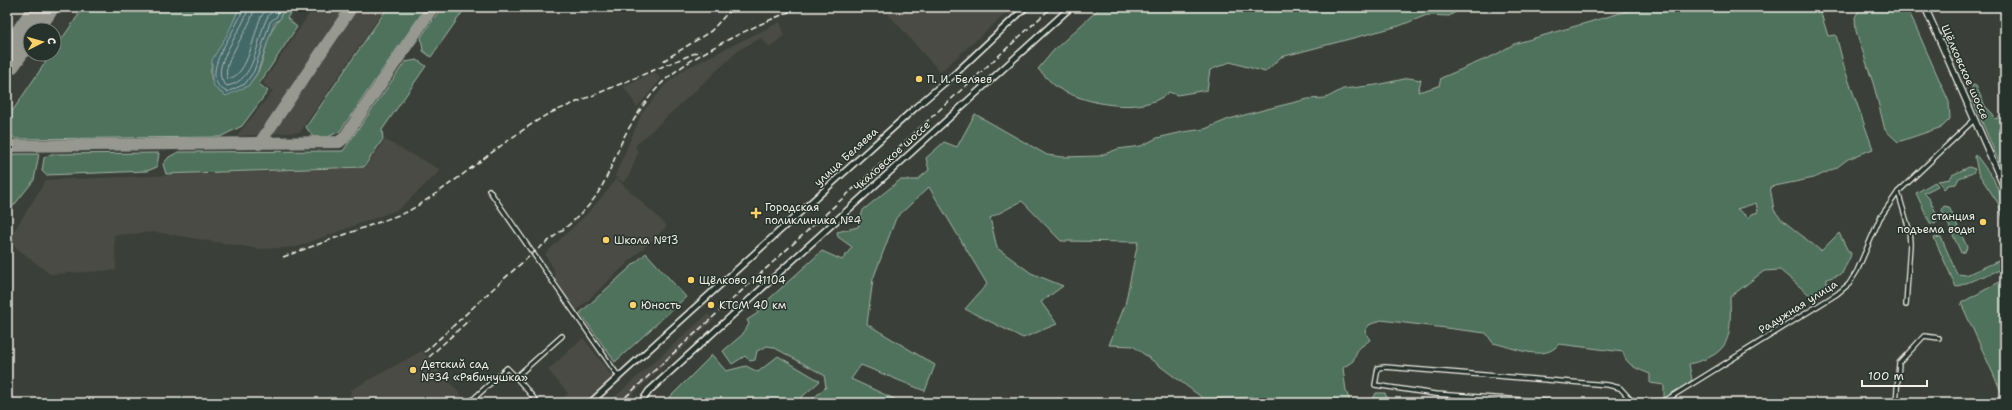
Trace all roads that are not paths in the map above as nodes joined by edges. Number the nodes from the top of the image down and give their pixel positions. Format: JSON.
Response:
{"nodes":[{"id":1,"x":1026,"y":7,"type":"edge"},
{"id":2,"x":1071,"y":7,"type":"edge"},
{"id":3,"x":1925,"y":7,"type":"edge"},
{"id":4,"x":1975,"y":119,"type":"junction"},
{"id":5,"x":2005,"y":188,"type":"edge"},
{"id":6,"x":489,"y":190,"type":"dead end"},
{"id":7,"x":1898,"y":192,"type":"junction"},
{"id":8,"x":1906,"y":305,"type":"dead end"},
{"id":9,"x":562,"y":336,"type":"dead end"},
{"id":10,"x":1939,"y":338,"type":"dead end"},
{"id":11,"x":516,"y":377,"type":"junction"},
{"id":12,"x":618,"y":377,"type":"junction"},
{"id":13,"x":1636,"y":400,"type":"junction"},
{"id":14,"x":470,"y":403,"type":"edge"},
{"id":15,"x":538,"y":403,"type":"edge"},
{"id":16,"x":590,"y":403,"type":"edge"},
{"id":17,"x":641,"y":403,"type":"edge"},
{"id":18,"x":1567,"y":403,"type":"edge"},
{"id":19,"x":1631,"y":403,"type":"edge"},
{"id":20,"x":1896,"y":403,"type":"edge"}],
"edges":[{"from":1,"to":12,"type":"street","name":"улица Беляева"},
{"from":2,"to":17,"type":"street","name":"Чкаловское шоссе"},
{"from":3,"to":4,"type":"main road","name":"Щёлковское шоссе"},
{"from":4,"to":5,"type":"main road","name":"Щёлковское шоссе"},
{"from":4,"to":7,"type":"street","name":"Радужная улица"},
{"from":6,"to":12,"type":"street"},
{"from":7,"to":8,"type":"street"},
{"from":7,"to":13,"type":"street","name":"Радужная улица"},
{"from":9,"to":11,"type":"street"},
{"from":10,"to":20,"type":"street"},
{"from":11,"to":14,"type":"street"},
{"from":11,"to":15,"type":"street"},
{"from":12,"to":16,"type":"street","name":"улица Беляева"},
{"from":13,"to":18,"type":"street"},
{"from":13,"to":19,"type":"street"}]}
